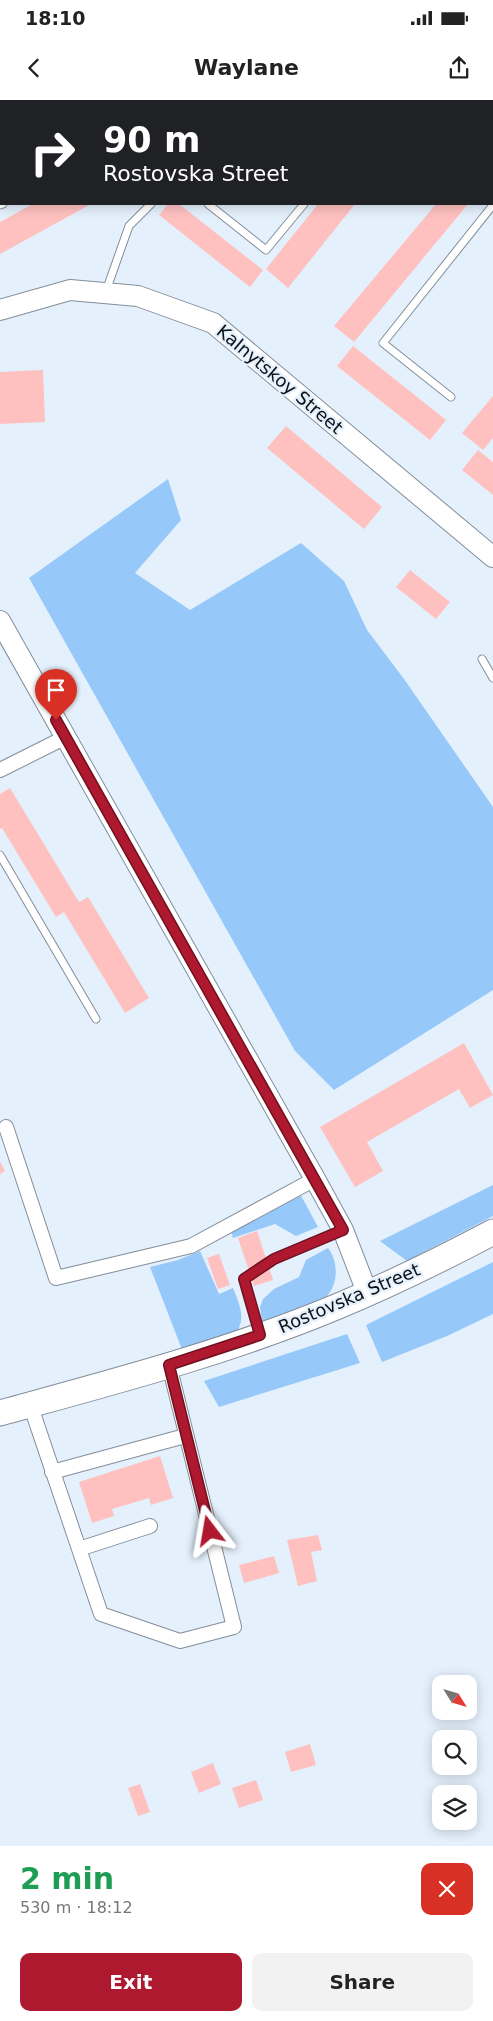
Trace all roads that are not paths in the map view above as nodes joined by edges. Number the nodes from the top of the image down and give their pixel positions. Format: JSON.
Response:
{"nodes":[{"id":1,"x":149,"y":205,"type":"edge"},
{"id":2,"x":209,"y":205,"type":"edge"},
{"id":3,"x":303,"y":205,"type":"edge"},
{"id":4,"x":493,"y":205,"type":"edge"},
{"id":5,"x":105,"y":293,"type":"junction"},
{"id":6,"x":0,"y":310,"type":"edge"},
{"id":7,"x":451,"y":397,"type":"dead end"},
{"id":8,"x":493,"y":557,"type":"edge"},
{"id":9,"x":0,"y":621,"type":"edge"},
{"id":10,"x":482,"y":660,"type":"dead end"},
{"id":11,"x":493,"y":678,"type":"edge"},
{"id":12,"x":66,"y":737,"type":"junction"},
{"id":13,"x":0,"y":770,"type":"edge"},
{"id":14,"x":0,"y":855,"type":"edge"},
{"id":15,"x":96,"y":1019,"type":"dead end"},
{"id":16,"x":3,"y":1129,"type":"edge"},
{"id":17,"x":315,"y":1179,"type":"junction"},
{"id":18,"x":343,"y":1230,"type":"junction"},
{"id":19,"x":493,"y":1232,"type":"edge"},
{"id":20,"x":367,"y":1292,"type":"junction"},
{"id":21,"x":260,"y":1335,"type":"junction"},
{"id":22,"x":169,"y":1365,"type":"junction"},
{"id":23,"x":30,"y":1404,"type":"junction"},
{"id":24,"x":0,"y":1413,"type":"edge"},
{"id":25,"x":185,"y":1436,"type":"junction"},
{"id":26,"x":52,"y":1472,"type":"junction"},
{"id":27,"x":150,"y":1526,"type":"dead end"},
{"id":28,"x":79,"y":1549,"type":"junction"}],
"edges":[{"from":1,"to":5,"type":"lane"},
{"from":2,"to":3,"type":"lane"},
{"from":4,"to":7,"type":"lane"},
{"from":5,"to":6,"type":"street","name":"Kalnytskoy Street"},
{"from":5,"to":8,"type":"street","name":"Kalnytskoy Street"},
{"from":9,"to":12,"type":"street"},
{"from":10,"to":11,"type":"lane"},
{"from":12,"to":13,"type":"street"},
{"from":12,"to":17,"type":"street"},
{"from":14,"to":15,"type":"lane"},
{"from":16,"to":17,"type":"street"},
{"from":17,"to":18,"type":"street"},
{"from":18,"to":20,"type":"street"},
{"from":18,"to":21,"type":"lane"},
{"from":19,"to":20,"type":"highway","name":"Rostovska Street"},
{"from":20,"to":21,"type":"highway","name":"Rostovska Street"},
{"from":21,"to":22,"type":"highway","name":"Rostovska Street"},
{"from":22,"to":23,"type":"highway","name":"Rostovska Street"},
{"from":22,"to":25,"type":"street"},
{"from":23,"to":24,"type":"highway","name":"Rostovska Street"},
{"from":23,"to":26,"type":"street"},
{"from":25,"to":26,"type":"street"},
{"from":25,"to":28,"type":"street"},
{"from":26,"to":28,"type":"street"},
{"from":27,"to":28,"type":"street"}]}
